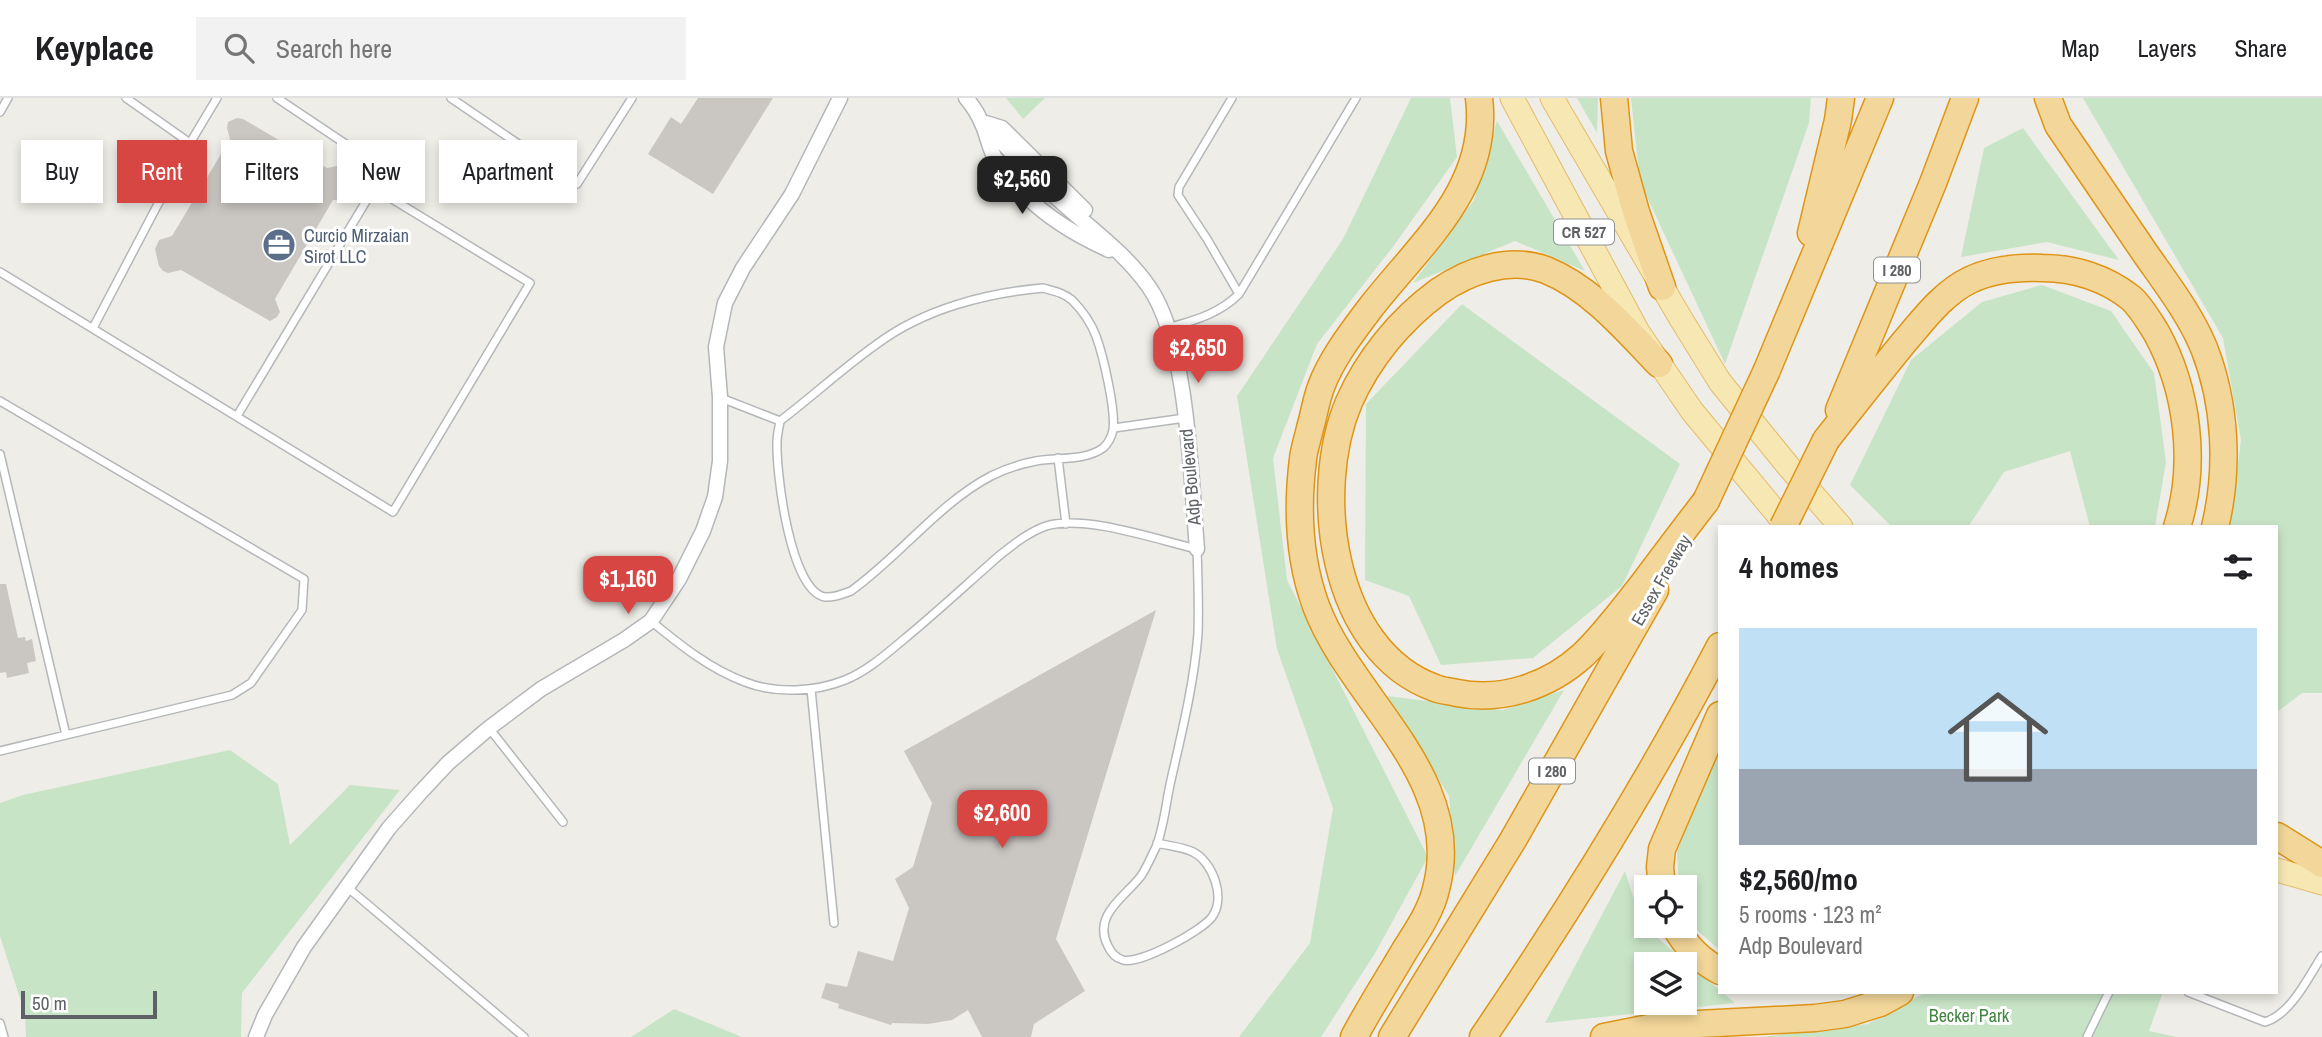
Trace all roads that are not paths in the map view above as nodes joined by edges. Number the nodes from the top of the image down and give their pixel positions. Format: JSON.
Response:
{"nodes":[{"id":1,"x":8,"y":98,"type":"edge"},
{"id":2,"x":126,"y":98,"type":"edge"},
{"id":3,"x":217,"y":98,"type":"edge"},
{"id":4,"x":277,"y":98,"type":"edge"},
{"id":5,"x":451,"y":98,"type":"edge"},
{"id":6,"x":632,"y":98,"type":"edge"},
{"id":7,"x":840,"y":98,"type":"edge"},
{"id":8,"x":966,"y":98,"type":"edge"},
{"id":9,"x":1232,"y":98,"type":"edge"},
{"id":10,"x":1356,"y":98,"type":"edge"},
{"id":11,"x":1479,"y":98,"type":"edge"},
{"id":12,"x":1512,"y":98,"type":"edge"},
{"id":13,"x":1552,"y":98,"type":"edge"},
{"id":14,"x":1614,"y":98,"type":"edge"},
{"id":15,"x":1841,"y":98,"type":"edge"},
{"id":16,"x":1880,"y":98,"type":"edge"},
{"id":17,"x":1965,"y":98,"type":"edge"},
{"id":18,"x":2048,"y":98,"type":"edge"},
{"id":19,"x":0,"y":112,"type":"edge"},
{"id":20,"x":982,"y":122,"type":"junction"},
{"id":21,"x":186,"y":140,"type":"edge"},
{"id":22,"x":192,"y":140,"type":"edge"},
{"id":23,"x":340,"y":140,"type":"edge"},
{"id":24,"x":159,"y":203,"type":"edge"},
{"id":25,"x":365,"y":203,"type":"edge"},
{"id":26,"x":399,"y":203,"type":"edge"},
{"id":27,"x":1120,"y":254,"type":"junction"},
{"id":28,"x":0,"y":272,"type":"edge"},
{"id":29,"x":1662,"y":287,"type":"junction"},
{"id":30,"x":1239,"y":294,"type":"junction"},
{"id":31,"x":1789,"y":321,"type":"junction"},
{"id":32,"x":93,"y":328,"type":"junction"},
{"id":33,"x":1168,"y":328,"type":"junction"},
{"id":34,"x":1659,"y":364,"type":"junction"},
{"id":35,"x":720,"y":397,"type":"junction"},
{"id":36,"x":0,"y":401,"type":"edge"},
{"id":37,"x":237,"y":416,"type":"junction"},
{"id":38,"x":1185,"y":418,"type":"junction"},
{"id":39,"x":780,"y":421,"type":"junction"},
{"id":40,"x":1114,"y":428,"type":"junction"},
{"id":41,"x":1826,"y":440,"type":"junction"},
{"id":42,"x":0,"y":456,"type":"edge"},
{"id":43,"x":1058,"y":458,"type":"junction"},
{"id":44,"x":1706,"y":501,"type":"junction"},
{"id":45,"x":1789,"y":522,"type":"edge"},
{"id":46,"x":1066,"y":524,"type":"junction"},
{"id":47,"x":1839,"y":525,"type":"edge"},
{"id":48,"x":2178,"y":525,"type":"edge"},
{"id":49,"x":2216,"y":525,"type":"edge"},
{"id":50,"x":1197,"y":549,"type":"junction"},
{"id":51,"x":651,"y":621,"type":"junction"},
{"id":52,"x":1718,"y":650,"type":"edge"},
{"id":53,"x":811,"y":689,"type":"junction"},
{"id":54,"x":1718,"y":720,"type":"edge"},
{"id":55,"x":489,"y":727,"type":"junction"},
{"id":56,"x":65,"y":735,"type":"junction"},
{"id":57,"x":0,"y":751,"type":"edge"},
{"id":58,"x":563,"y":822,"type":"dead end"},
{"id":59,"x":2278,"y":837,"type":"edge"},
{"id":60,"x":2278,"y":842,"type":"edge"},
{"id":61,"x":1157,"y":843,"type":"junction"},
{"id":62,"x":2322,"y":864,"type":"edge"},
{"id":63,"x":2278,"y":870,"type":"edge"},
{"id":64,"x":1661,"y":875,"type":"edge"},
{"id":65,"x":2322,"y":883,"type":"edge"},
{"id":66,"x":346,"y":887,"type":"junction"},
{"id":67,"x":834,"y":923,"type":"dead end"},
{"id":68,"x":1684,"y":938,"type":"edge"},
{"id":69,"x":2322,"y":956,"type":"edge"},
{"id":70,"x":1718,"y":970,"type":"edge"},
{"id":71,"x":1896,"y":994,"type":"edge"},
{"id":72,"x":2108,"y":994,"type":"edge"},
{"id":73,"x":2193,"y":994,"type":"edge"},
{"id":74,"x":0,"y":1023,"type":"edge"},
{"id":75,"x":4,"y":1037,"type":"edge"},
{"id":76,"x":256,"y":1037,"type":"edge"},
{"id":77,"x":524,"y":1037,"type":"edge"},
{"id":78,"x":1354,"y":1037,"type":"edge"},
{"id":79,"x":1392,"y":1037,"type":"edge"},
{"id":80,"x":1483,"y":1037,"type":"edge"},
{"id":81,"x":1604,"y":1037,"type":"edge"},
{"id":82,"x":2087,"y":1037,"type":"edge"}],
"edges":[{"from":1,"to":19,"type":"lane"},
{"from":2,"to":21,"type":"lane"},
{"from":3,"to":22,"type":"lane"},
{"from":4,"to":23,"type":"lane"},
{"from":5,"to":6,"type":"lane"},
{"from":7,"to":35,"type":"street"},
{"from":8,"to":20,"type":"street","name":"Adp Boulevard"},
{"from":9,"to":30,"type":"lane"},
{"from":10,"to":30,"type":"lane"},
{"from":11,"to":78,"type":"highway"},
{"from":12,"to":34,"type":"main road","number":"CR 527"},
{"from":13,"to":29,"type":"main road","number":"CR 527"},
{"from":14,"to":29,"type":"highway"},
{"from":15,"to":31,"type":"highway"},
{"from":16,"to":31,"type":"highway","name":"Essex Freeway","number":"I 280"},
{"from":17,"to":41,"type":"highway","number":"I 280"},
{"from":18,"to":49,"type":"highway"},
{"from":20,"to":27,"type":"street","name":"Adp Boulevard"},
{"from":20,"to":27,"type":"street","name":"Adp Boulevard"},
{"from":24,"to":32,"type":"lane"},
{"from":25,"to":37,"type":"lane"},
{"from":26,"to":37,"type":"lane"},
{"from":27,"to":33,"type":"street","name":"Adp Boulevard"},
{"from":28,"to":32,"type":"lane"},
{"from":29,"to":47,"type":"main road","number":"CR 527"},
{"from":30,"to":33,"type":"lane"},
{"from":31,"to":44,"type":"highway","name":"Essex Freeway","number":"I 280","bridge":true},
{"from":32,"to":37,"type":"lane"},
{"from":33,"to":38,"type":"street","name":"Adp Boulevard"},
{"from":34,"to":44,"type":"highway"},
{"from":34,"to":45,"type":"main road","number":"CR 527"},
{"from":35,"to":39,"type":"lane"},
{"from":35,"to":51,"type":"street"},
{"from":36,"to":56,"type":"lane"},
{"from":38,"to":40,"type":"lane"},
{"from":38,"to":50,"type":"street","name":"Adp Boulevard"},
{"from":39,"to":40,"type":"lane"},
{"from":39,"to":43,"type":"lane"},
{"from":40,"to":43,"type":"lane"},
{"from":41,"to":45,"type":"highway","number":"I 280","bridge":true},
{"from":41,"to":48,"type":"highway"},
{"from":42,"to":56,"type":"lane"},
{"from":43,"to":46,"type":"lane"},
{"from":44,"to":79,"type":"highway","name":"Essex Freeway","number":"I 280"},
{"from":46,"to":50,"type":"lane"},
{"from":46,"to":53,"type":"lane"},
{"from":50,"to":61,"type":"lane"},
{"from":51,"to":53,"type":"lane"},
{"from":51,"to":55,"type":"street"},
{"from":52,"to":80,"type":"highway"},
{"from":53,"to":67,"type":"lane"},
{"from":54,"to":64,"type":"highway"},
{"from":55,"to":58,"type":"lane"},
{"from":55,"to":66,"type":"street"},
{"from":56,"to":57,"type":"lane"},
{"from":59,"to":62,"type":"highway"},
{"from":60,"to":62,"type":"main road"},
{"from":61,"to":61,"type":"lane"},
{"from":63,"to":65,"type":"main road"},
{"from":66,"to":76,"type":"street"},
{"from":66,"to":77,"type":"lane"},
{"from":68,"to":70,"type":"highway"},
{"from":69,"to":73,"type":"lane"},
{"from":71,"to":81,"type":"highway"},
{"from":72,"to":82,"type":"lane"},
{"from":74,"to":75,"type":"lane"}]}
